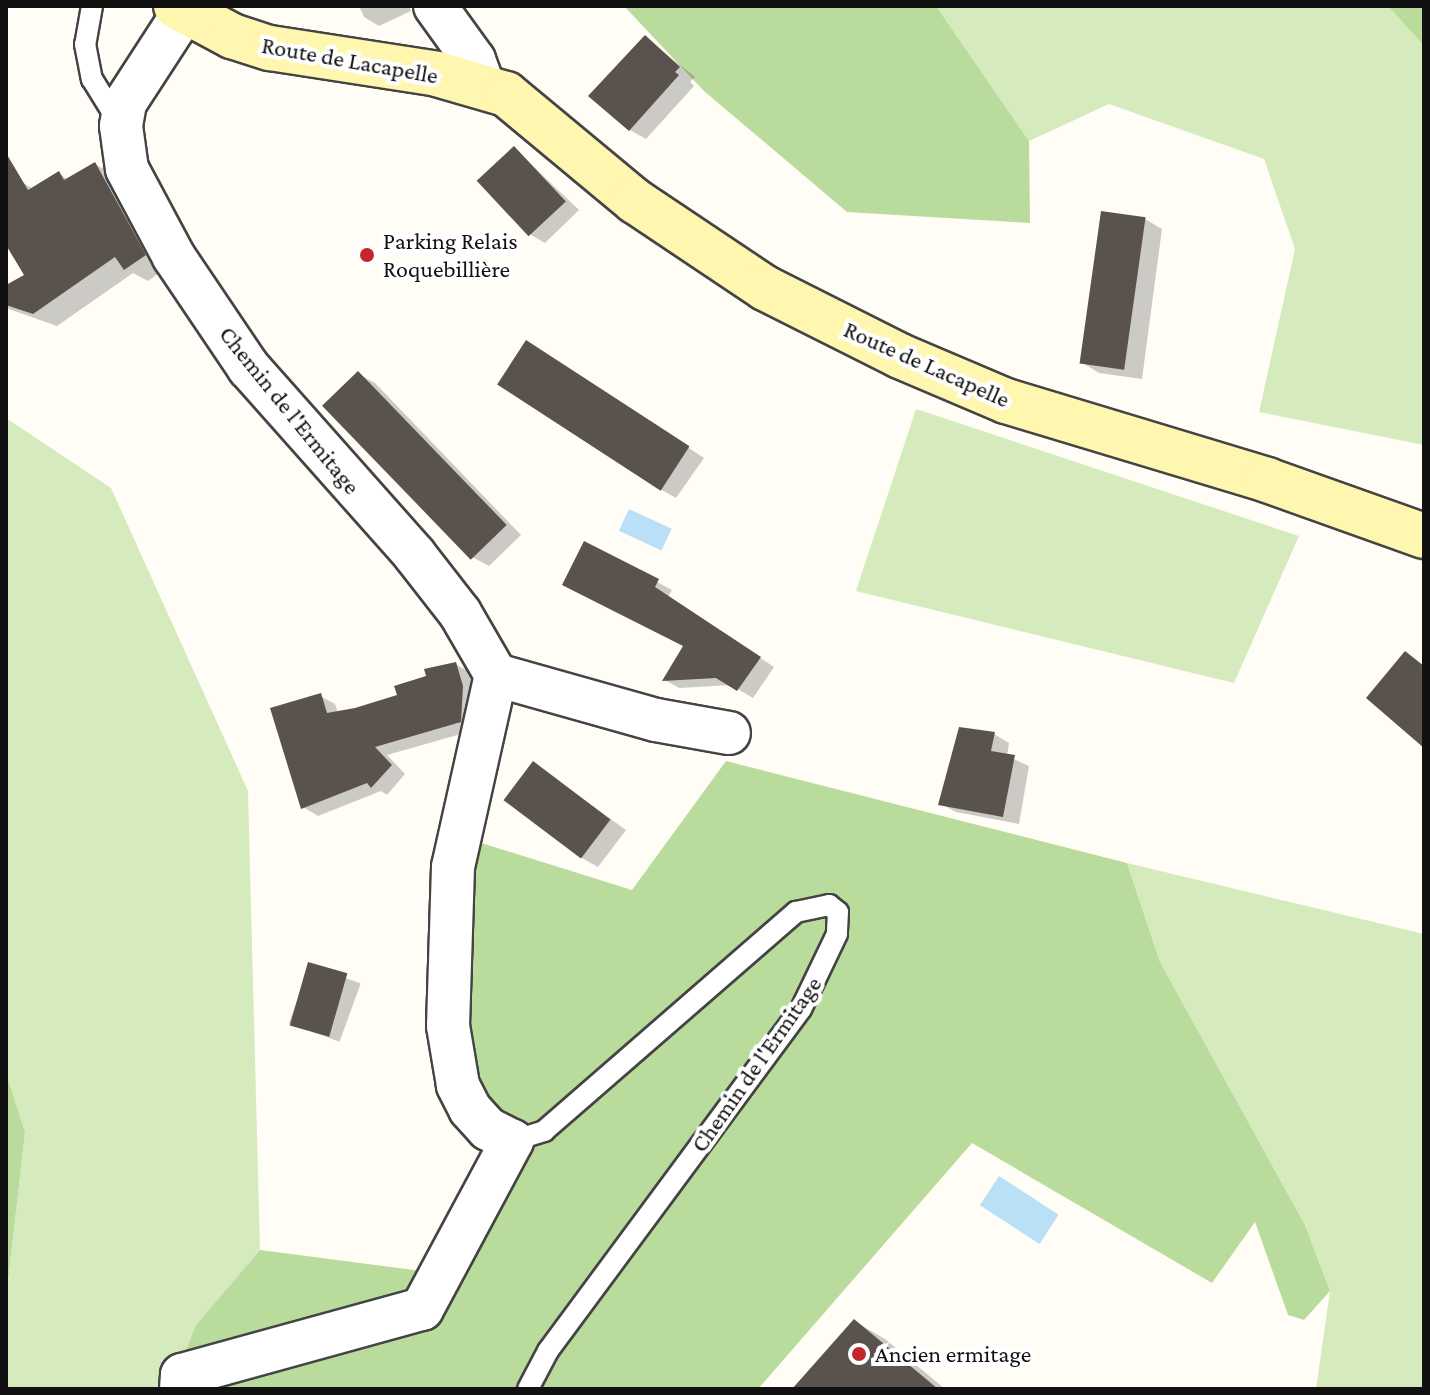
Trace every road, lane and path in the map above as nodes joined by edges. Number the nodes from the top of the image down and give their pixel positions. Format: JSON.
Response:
{"nodes":[{"id":1,"x":92,"y":6,"type":"edge"},
{"id":2,"x":435,"y":6,"type":"edge"},
{"id":3,"x":180,"y":9,"type":"edge"},
{"id":4,"x":484,"y":87,"type":"junction"},
{"id":5,"x":121,"y":126,"type":"junction"},
{"id":6,"x":1424,"y":536,"type":"edge"},
{"id":7,"x":496,"y":675,"type":"junction"},
{"id":8,"x":729,"y":733,"type":"dead end"},
{"id":9,"x":512,"y":1141,"type":"junction"},
{"id":10,"x":181,"y":1389,"type":"edge"},
{"id":11,"x":528,"y":1389,"type":"edge"}],
"edges":[{"from":1,"to":5,"type":"lane","name":"Chemin de l'Ermitage"},
{"from":2,"to":4,"type":"street","name":"Route de Lacapelle"},
{"from":3,"to":4,"type":"street","name":"Route de Lacapelle"},
{"from":3,"to":5,"type":"street","name":"Chemin de l'Ermitage"},
{"from":4,"to":6,"type":"street","name":"Route de Lacapelle"},
{"from":5,"to":7,"type":"street","name":"Chemin de l'Ermitage"},
{"from":7,"to":8,"type":"street"},
{"from":7,"to":9,"type":"street"},
{"from":9,"to":10,"type":"street"},
{"from":9,"to":11,"type":"lane","name":"Chemin de l'Ermitage"}]}
